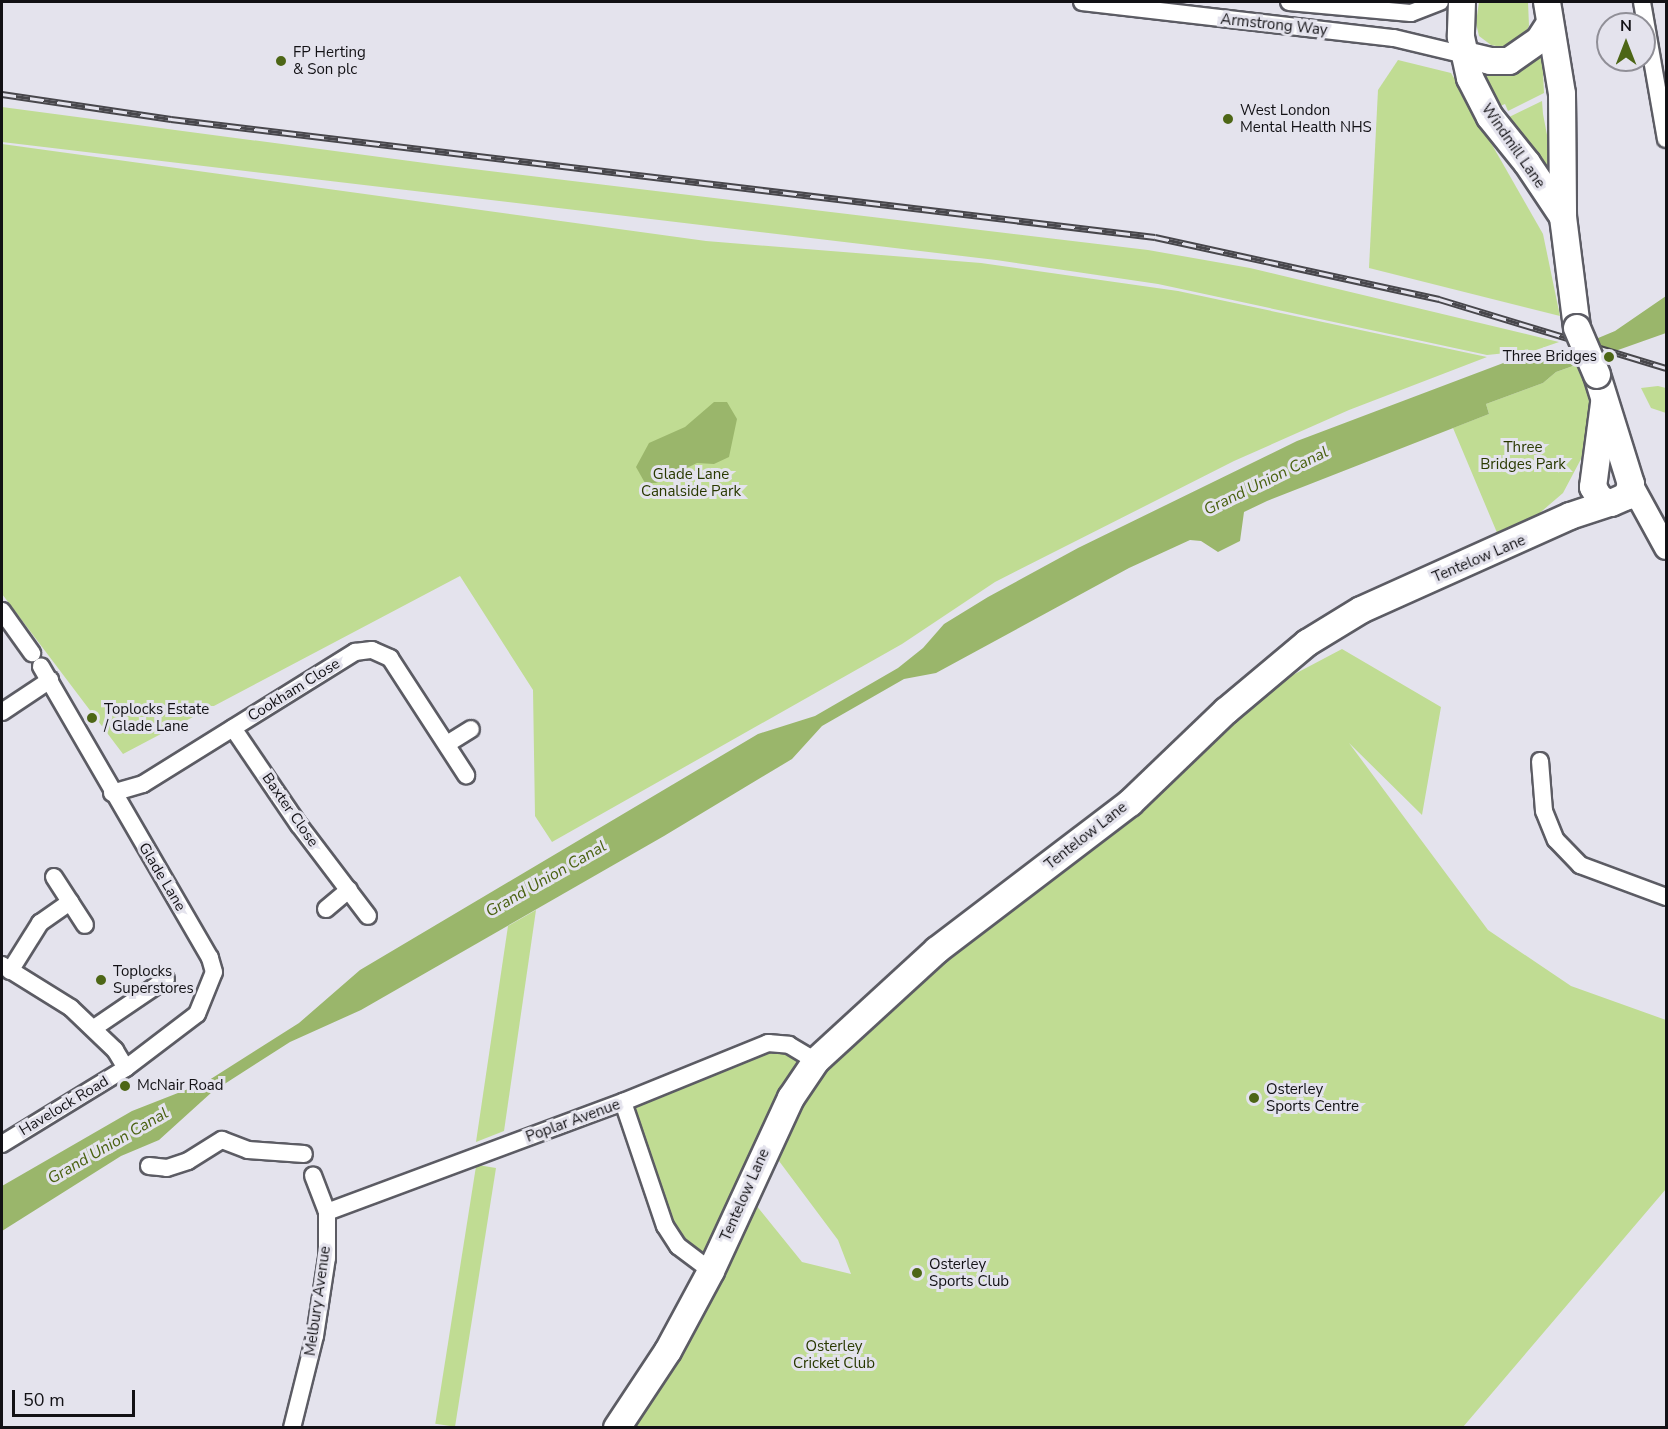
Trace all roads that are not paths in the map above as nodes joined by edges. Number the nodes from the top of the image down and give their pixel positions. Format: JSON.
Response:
{"nodes":[{"id":1,"x":1082,"y":2,"type":"edge"},
{"id":2,"x":1289,"y":2,"type":"edge"},
{"id":3,"x":1440,"y":2,"type":"edge"},
{"id":4,"x":1462,"y":2,"type":"edge"},
{"id":5,"x":1642,"y":2,"type":"edge"},
{"id":6,"x":1550,"y":25,"type":"edge"},
{"id":7,"x":1465,"y":55,"type":"junction"},
{"id":8,"x":1666,"y":139,"type":"edge"},
{"id":9,"x":1563,"y":217,"type":"junction"},
{"id":10,"x":1613,"y":488,"type":"junction"},
{"id":11,"x":1663,"y":540,"type":"edge"},
{"id":12,"x":2,"y":611,"type":"edge"},
{"id":13,"x":41,"y":667,"type":"junction"},
{"id":14,"x":2,"y":712,"type":"edge"},
{"id":15,"x":233,"y":728,"type":"junction"},
{"id":16,"x":471,"y":729,"type":"dead end"},
{"id":17,"x":447,"y":744,"type":"junction"},
{"id":18,"x":1540,"y":761,"type":"dead end"},
{"id":19,"x":466,"y":775,"type":"dead end"},
{"id":20,"x":112,"y":794,"type":"junction"},
{"id":21,"x":54,"y":877,"type":"dead end"},
{"id":22,"x":349,"y":890,"type":"junction"},
{"id":23,"x":1666,"y":897,"type":"edge"},
{"id":24,"x":70,"y":902,"type":"junction"},
{"id":25,"x":326,"y":909,"type":"dead end"},
{"id":26,"x":368,"y":916,"type":"dead end"},
{"id":27,"x":85,"y":925,"type":"dead end"},
{"id":28,"x":6,"y":968,"type":"edge"},
{"id":29,"x":166,"y":980,"type":"dead end"},
{"id":30,"x":94,"y":1028,"type":"junction"},
{"id":31,"x":816,"y":1061,"type":"junction"},
{"id":32,"x":126,"y":1068,"type":"junction"},
{"id":33,"x":623,"y":1102,"type":"junction"},
{"id":34,"x":2,"y":1144,"type":"edge"},
{"id":35,"x":304,"y":1154,"type":"dead end"},
{"id":36,"x":149,"y":1166,"type":"dead end"},
{"id":37,"x":313,"y":1176,"type":"dead end"},
{"id":38,"x":327,"y":1212,"type":"junction"},
{"id":39,"x":711,"y":1270,"type":"junction"},
{"id":40,"x":292,"y":1428,"type":"edge"},
{"id":41,"x":616,"y":1428,"type":"edge"}],
"edges":[{"from":1,"to":7,"type":"street","name":"Armstrong Way"},
{"from":2,"to":3,"type":"street","name":"Armstrong Way"},
{"from":4,"to":7,"type":"main road","name":"Windmill Lane"},
{"from":5,"to":8,"type":"street"},
{"from":6,"to":7,"type":"main road"},
{"from":6,"to":9,"type":"main road","name":"Windmill Lane"},
{"from":7,"to":9,"type":"main road","name":"Windmill Lane"},
{"from":9,"to":10,"type":"main road","name":"Windmill Lane","bridge":true},
{"from":10,"to":11,"type":"main road","name":"Windmill Lane"},
{"from":10,"to":31,"type":"main road","name":"Tentelow Lane"},
{"from":12,"to":13,"type":"street","name":"Glade Lane"},
{"from":13,"to":14,"type":"street"},
{"from":13,"to":20,"type":"street","name":"Glade Lane"},
{"from":15,"to":17,"type":"street","name":"Cookham Close"},
{"from":15,"to":20,"type":"street","name":"Cookham Close"},
{"from":15,"to":22,"type":"street","name":"Baxter Close"},
{"from":16,"to":17,"type":"street"},
{"from":17,"to":19,"type":"street","name":"Cookham Close"},
{"from":18,"to":23,"type":"street"},
{"from":20,"to":32,"type":"street","name":"Glade Lane"},
{"from":21,"to":24,"type":"street"},
{"from":22,"to":25,"type":"street"},
{"from":22,"to":26,"type":"street","name":"Baxter Close"},
{"from":24,"to":27,"type":"street"},
{"from":24,"to":28,"type":"street"},
{"from":28,"to":30,"type":"street"},
{"from":29,"to":30,"type":"street"},
{"from":30,"to":32,"type":"street"},
{"from":31,"to":33,"type":"street","name":"Poplar Avenue"},
{"from":31,"to":39,"type":"main road","name":"Tentelow Lane"},
{"from":32,"to":34,"type":"street","name":"Havelock Road"},
{"from":33,"to":38,"type":"street","name":"Poplar Avenue"},
{"from":33,"to":39,"type":"street"},
{"from":35,"to":36,"type":"street"},
{"from":37,"to":38,"type":"street","name":"Melbury Avenue"},
{"from":38,"to":40,"type":"street","name":"Melbury Avenue"},
{"from":39,"to":41,"type":"main road","name":"Tentelow Lane"}]}
